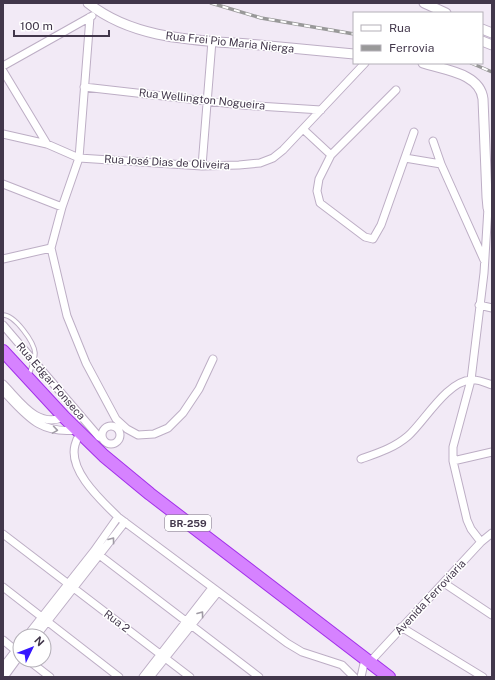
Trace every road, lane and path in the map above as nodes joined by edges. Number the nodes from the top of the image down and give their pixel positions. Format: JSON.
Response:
{"nodes":[{"id":1,"x":88,"y":3,"type":"edge"},
{"id":2,"x":429,"y":7,"type":"edge"},
{"id":3,"x":99,"y":12,"type":"junction"},
{"id":4,"x":443,"y":12,"type":"edge"},
{"id":5,"x":90,"y":17,"type":"junction"},
{"id":6,"x":212,"y":41,"type":"junction"},
{"id":7,"x":353,"y":54,"type":"edge"},
{"id":8,"x":364,"y":64,"type":"edge"},
{"id":9,"x":426,"y":64,"type":"edge"},
{"id":10,"x":3,"y":66,"type":"edge"},
{"id":11,"x":3,"y":71,"type":"edge"},
{"id":12,"x":84,"y":87,"type":"junction"},
{"id":13,"x":396,"y":90,"type":"dead end"},
{"id":14,"x":206,"y":100,"type":"junction"},
{"id":15,"x":321,"y":110,"type":"junction"},
{"id":16,"x":304,"y":129,"type":"junction"},
{"id":17,"x":414,"y":132,"type":"dead end"},
{"id":18,"x":3,"y":134,"type":"edge"},
{"id":19,"x":432,"y":141,"type":"dead end"},
{"id":20,"x":47,"y":144,"type":"junction"},
{"id":21,"x":331,"y":155,"type":"junction"},
{"id":22,"x":79,"y":158,"type":"junction"},
{"id":23,"x":405,"y":158,"type":"junction"},
{"id":24,"x":441,"y":164,"type":"junction"},
{"id":25,"x":202,"y":166,"type":"junction"},
{"id":26,"x":3,"y":184,"type":"edge"},
{"id":27,"x":62,"y":208,"type":"junction"},
{"id":28,"x":490,"y":209,"type":"edge"},
{"id":29,"x":51,"y":248,"type":"junction"},
{"id":30,"x":3,"y":259,"type":"edge"},
{"id":31,"x":485,"y":260,"type":"junction"},
{"id":32,"x":484,"y":273,"type":"junction"},
{"id":33,"x":492,"y":275,"type":"edge"},
{"id":34,"x":479,"y":305,"type":"junction"},
{"id":35,"x":492,"y":308,"type":"edge"},
{"id":36,"x":3,"y":315,"type":"edge"},
{"id":37,"x":3,"y":325,"type":"edge"},
{"id":38,"x":3,"y":351,"type":"edge"},
{"id":39,"x":212,"y":360,"type":"dead end"},
{"id":40,"x":34,"y":362,"type":"junction"},
{"id":41,"x":28,"y":378,"type":"junction"},
{"id":42,"x":471,"y":380,"type":"junction"},
{"id":43,"x":3,"y":384,"type":"edge"},
{"id":44,"x":492,"y":385,"type":"edge"},
{"id":45,"x":3,"y":391,"type":"edge"},
{"id":46,"x":64,"y":417,"type":"junction"},
{"id":47,"x":116,"y":419,"type":"junction"},
{"id":48,"x":108,"y":427,"type":"junction"},
{"id":49,"x":127,"y":429,"type":"junction"},
{"id":50,"x":78,"y":432,"type":"junction"},
{"id":51,"x":98,"y":438,"type":"junction"},
{"id":52,"x":119,"y":438,"type":"junction"},
{"id":53,"x":114,"y":444,"type":"junction"},
{"id":54,"x":492,"y":452,"type":"edge"},
{"id":55,"x":104,"y":456,"type":"junction"},
{"id":56,"x":361,"y":459,"type":"dead end"},
{"id":57,"x":453,"y":461,"type":"junction"},
{"id":58,"x":118,"y":517,"type":"junction"},
{"id":59,"x":126,"y":522,"type":"junction"},
{"id":60,"x":492,"y":533,"type":"edge"},
{"id":61,"x":3,"y":534,"type":"edge"},
{"id":62,"x":481,"y":542,"type":"junction"},
{"id":63,"x":97,"y":554,"type":"junction"},
{"id":64,"x":444,"y":583,"type":"junction"},
{"id":65,"x":3,"y":587,"type":"edge"},
{"id":66,"x":70,"y":587,"type":"junction"},
{"id":67,"x":215,"y":590,"type":"junction"},
{"id":68,"x":492,"y":615,"type":"edge"},
{"id":69,"x":45,"y":619,"type":"junction"},
{"id":70,"x":189,"y":624,"type":"junction"},
{"id":71,"x":401,"y":627,"type":"junction"},
{"id":72,"x":35,"y":628,"type":"edge"},
{"id":73,"x":40,"y":628,"type":"edge"},
{"id":74,"x":3,"y":640,"type":"edge"},
{"id":75,"x":12,"y":646,"type":"edge"},
{"id":76,"x":163,"y":656,"type":"junction"},
{"id":77,"x":12,"y":658,"type":"edge"},
{"id":78,"x":367,"y":661,"type":"junction"},
{"id":79,"x":12,"y":663,"type":"edge"},
{"id":80,"x":3,"y":667,"type":"edge"},
{"id":81,"x":38,"y":668,"type":"edge"},
{"id":82,"x":4,"y":677,"type":"edge"},
{"id":83,"x":50,"y":677,"type":"edge"},
{"id":84,"x":119,"y":677,"type":"edge"},
{"id":85,"x":143,"y":677,"type":"edge"},
{"id":86,"x":150,"y":677,"type":"edge"},
{"id":87,"x":190,"y":677,"type":"edge"},
{"id":88,"x":259,"y":677,"type":"edge"},
{"id":89,"x":354,"y":677,"type":"edge"},
{"id":90,"x":361,"y":677,"type":"edge"},
{"id":91,"x":389,"y":677,"type":"edge"},
{"id":92,"x":483,"y":677,"type":"edge"}],
"edges":[{"from":1,"to":3,"type":"street","name":"Rua Frei Pio Maria Nierga"},
{"from":2,"to":4,"type":"street"},
{"from":3,"to":5,"type":"street"},
{"from":3,"to":6,"type":"street","name":"Rua Frei Pio Maria Nierga"},
{"from":5,"to":10,"type":"street"},
{"from":5,"to":12,"type":"street"},
{"from":6,"to":7,"type":"street","name":"Rua Frei Pio Maria Nierga"},
{"from":6,"to":14,"type":"street"},
{"from":8,"to":15,"type":"street","name":"Rua José Dias de Oliveira"},
{"from":9,"to":28,"type":"street"},
{"from":11,"to":20,"type":"street"},
{"from":12,"to":14,"type":"street","name":"Rua Wellington Nogueira"},
{"from":12,"to":22,"type":"street"},
{"from":13,"to":21,"type":"street"},
{"from":14,"to":15,"type":"street","name":"Rua Wellington Nogueira"},
{"from":14,"to":25,"type":"street"},
{"from":15,"to":16,"type":"street","name":"Rua José Dias de Oliveira"},
{"from":16,"to":21,"type":"street"},
{"from":16,"to":25,"type":"street","name":"Rua José Dias de Oliveira"},
{"from":17,"to":23,"type":"street"},
{"from":18,"to":20,"type":"street","name":"Rua José Dias de Oliveira"},
{"from":19,"to":24,"type":"street"},
{"from":20,"to":22,"type":"street","name":"Rua José Dias de Oliveira"},
{"from":21,"to":23,"type":"street"},
{"from":22,"to":25,"type":"street","name":"Rua José Dias de Oliveira"},
{"from":22,"to":27,"type":"street"},
{"from":23,"to":24,"type":"street"},
{"from":24,"to":31,"type":"street"},
{"from":26,"to":27,"type":"street"},
{"from":27,"to":29,"type":"street"},
{"from":28,"to":31,"type":"street"},
{"from":29,"to":30,"type":"street"},
{"from":29,"to":47,"type":"street"},
{"from":31,"to":32,"type":"street"},
{"from":32,"to":33,"type":"street"},
{"from":32,"to":34,"type":"street"},
{"from":34,"to":35,"type":"street"},
{"from":34,"to":42,"type":"street"},
{"from":36,"to":40,"type":"lane"},
{"from":37,"to":40,"type":"street","name":"Rua Edgar Fonseca"},
{"from":38,"to":41,"type":"highway","number":"BR-259"},
{"from":39,"to":49,"type":"street"},
{"from":40,"to":41,"type":"lane"},
{"from":40,"to":51,"type":"street","name":"Rua Edgar Fonseca"},
{"from":41,"to":46,"type":"highway","number":"BR-259"},
{"from":42,"to":44,"type":"street"},
{"from":42,"to":56,"type":"street"},
{"from":42,"to":57,"type":"street"},
{"from":43,"to":46,"type":"street"},
{"from":45,"to":50,"type":"street","one_way":true},
{"from":46,"to":50,"type":"highway","number":"BR-259"},
{"from":47,"to":48,"type":"street"},
{"from":47,"to":49,"type":"street"},
{"from":48,"to":51,"type":"street"},
{"from":48,"to":52,"type":"street"},
{"from":49,"to":52,"type":"street"},
{"from":50,"to":51,"type":"highway","number":"BR-259"},
{"from":50,"to":58,"type":"street"},
{"from":51,"to":53,"type":"street","name":"Rua Edgar Fonseca"},
{"from":51,"to":55,"type":"highway","number":"BR-259"},
{"from":52,"to":53,"type":"street"},
{"from":53,"to":55,"type":"street"},
{"from":54,"to":57,"type":"street"},
{"from":55,"to":78,"type":"highway","number":"BR-259"},
{"from":57,"to":62,"type":"street"},
{"from":58,"to":59,"type":"street"},
{"from":58,"to":63,"type":"street"},
{"from":63,"to":59,"type":"street","one_way":true},
{"from":59,"to":67,"type":"street"},
{"from":60,"to":62,"type":"street","name":"Avenida Ferroviaria"},
{"from":61,"to":66,"type":"street","name":"Rua 2"},
{"from":62,"to":64,"type":"street","name":"Avenida Ferroviaria"},
{"from":63,"to":66,"type":"street"},
{"from":63,"to":70,"type":"street"},
{"from":64,"to":68,"type":"street"},
{"from":64,"to":71,"type":"street","name":"Avenida Ferroviaria"},
{"from":65,"to":69,"type":"street"},
{"from":66,"to":69,"type":"street"},
{"from":66,"to":76,"type":"street","name":"Rua 2"},
{"from":67,"to":70,"type":"street"},
{"from":67,"to":89,"type":"street"},
{"from":69,"to":72,"type":"street"},
{"from":69,"to":73,"type":"street"},
{"from":69,"to":84,"type":"street"},
{"from":70,"to":76,"type":"street"},
{"from":70,"to":88,"type":"street"},
{"from":71,"to":78,"type":"street","name":"Avenida Ferroviaria"},
{"from":71,"to":92,"type":"street"},
{"from":74,"to":75,"type":"street"},
{"from":76,"to":85,"type":"street"},
{"from":76,"to":86,"type":"street"},
{"from":76,"to":87,"type":"street","name":"Rua 2"},
{"from":77,"to":80,"type":"street"},
{"from":78,"to":90,"type":"street"},
{"from":78,"to":91,"type":"highway","number":"BR-259"},
{"from":79,"to":82,"type":"street"},
{"from":81,"to":83,"type":"street"}]}
